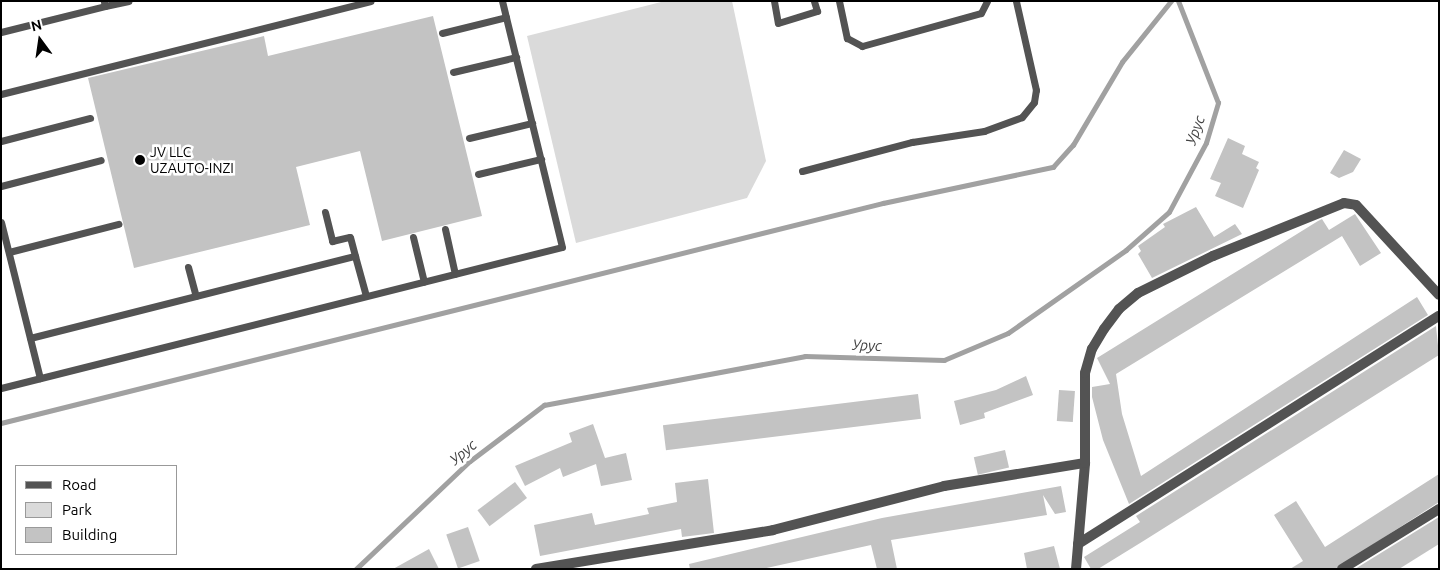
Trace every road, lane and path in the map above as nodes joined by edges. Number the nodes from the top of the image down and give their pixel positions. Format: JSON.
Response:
{"nodes":[{"id":1,"x":128,"y":1,"type":"edge"},
{"id":2,"x":370,"y":1,"type":"edge"},
{"id":3,"x":502,"y":1,"type":"edge"},
{"id":4,"x":774,"y":1,"type":"edge"},
{"id":5,"x":814,"y":1,"type":"edge"},
{"id":6,"x":839,"y":1,"type":"edge"},
{"id":7,"x":987,"y":1,"type":"edge"},
{"id":8,"x":1016,"y":1,"type":"edge"},
{"id":9,"x":105,"y":3,"type":"edge"},
{"id":10,"x":506,"y":17,"type":"junction"},
{"id":11,"x":1,"y":32,"type":"edge"},
{"id":12,"x":442,"y":33,"type":"dead end"},
{"id":13,"x":516,"y":57,"type":"junction"},
{"id":14,"x":453,"y":72,"type":"dead end"},
{"id":15,"x":1,"y":94,"type":"edge"},
{"id":16,"x":90,"y":118,"type":"dead end"},
{"id":17,"x":532,"y":123,"type":"junction"},
{"id":18,"x":469,"y":138,"type":"dead end"},
{"id":19,"x":1,"y":141,"type":"edge"},
{"id":20,"x":541,"y":159,"type":"junction"},
{"id":21,"x":101,"y":160,"type":"dead end"},
{"id":22,"x":802,"y":171,"type":"dead end"},
{"id":23,"x":478,"y":174,"type":"dead end"},
{"id":24,"x":1,"y":186,"type":"edge"},
{"id":25,"x":325,"y":212,"type":"dead end"},
{"id":26,"x":1,"y":222,"type":"edge"},
{"id":27,"x":118,"y":224,"type":"dead end"},
{"id":28,"x":445,"y":229,"type":"dead end"},
{"id":29,"x":413,"y":237,"type":"dead end"},
{"id":30,"x":9,"y":252,"type":"junction"},
{"id":31,"x":355,"y":256,"type":"junction"},
{"id":32,"x":188,"y":267,"type":"dead end"},
{"id":33,"x":455,"y":274,"type":"junction"},
{"id":34,"x":424,"y":282,"type":"junction"},
{"id":35,"x":1439,"y":295,"type":"edge"},
{"id":36,"x":196,"y":296,"type":"junction"},
{"id":37,"x":366,"y":296,"type":"junction"},
{"id":38,"x":1439,"y":316,"type":"edge"},
{"id":39,"x":30,"y":338,"type":"junction"},
{"id":40,"x":40,"y":378,"type":"junction"},
{"id":41,"x":1,"y":388,"type":"edge"},
{"id":42,"x":1085,"y":463,"type":"junction"},
{"id":43,"x":1439,"y":509,"type":"edge"},
{"id":44,"x":1078,"y":544,"type":"junction"},
{"id":45,"x":536,"y":569,"type":"edge"},
{"id":46,"x":1076,"y":569,"type":"edge"},
{"id":47,"x":1342,"y":569,"type":"edge"}],
"edges":[{"from":1,"to":9,"type":"lane"},
{"from":2,"to":15,"type":"lane"},
{"from":3,"to":10,"type":"lane"},
{"from":4,"to":5,"type":"lane"},
{"from":6,"to":7,"type":"lane"},
{"from":8,"to":22,"type":"lane"},
{"from":9,"to":11,"type":"lane"},
{"from":10,"to":12,"type":"lane"},
{"from":10,"to":13,"type":"lane"},
{"from":13,"to":14,"type":"lane"},
{"from":13,"to":17,"type":"lane"},
{"from":16,"to":19,"type":"lane"},
{"from":17,"to":18,"type":"lane"},
{"from":17,"to":20,"type":"lane"},
{"from":20,"to":23,"type":"lane"},
{"from":20,"to":33,"type":"lane"},
{"from":21,"to":24,"type":"lane"},
{"from":25,"to":31,"type":"lane"},
{"from":26,"to":30,"type":"lane"},
{"from":27,"to":30,"type":"lane"},
{"from":28,"to":33,"type":"lane"},
{"from":29,"to":34,"type":"lane"},
{"from":30,"to":39,"type":"lane"},
{"from":31,"to":36,"type":"lane"},
{"from":31,"to":37,"type":"lane"},
{"from":32,"to":36,"type":"lane"},
{"from":33,"to":34,"type":"lane"},
{"from":34,"to":37,"type":"lane"},
{"from":35,"to":42,"type":"street"},
{"from":36,"to":39,"type":"lane"},
{"from":37,"to":40,"type":"lane"},
{"from":38,"to":44,"type":"street"},
{"from":39,"to":40,"type":"lane"},
{"from":40,"to":41,"type":"lane"},
{"from":42,"to":44,"type":"street"},
{"from":42,"to":45,"type":"street"},
{"from":43,"to":47,"type":"street"},
{"from":44,"to":46,"type":"street"}]}
